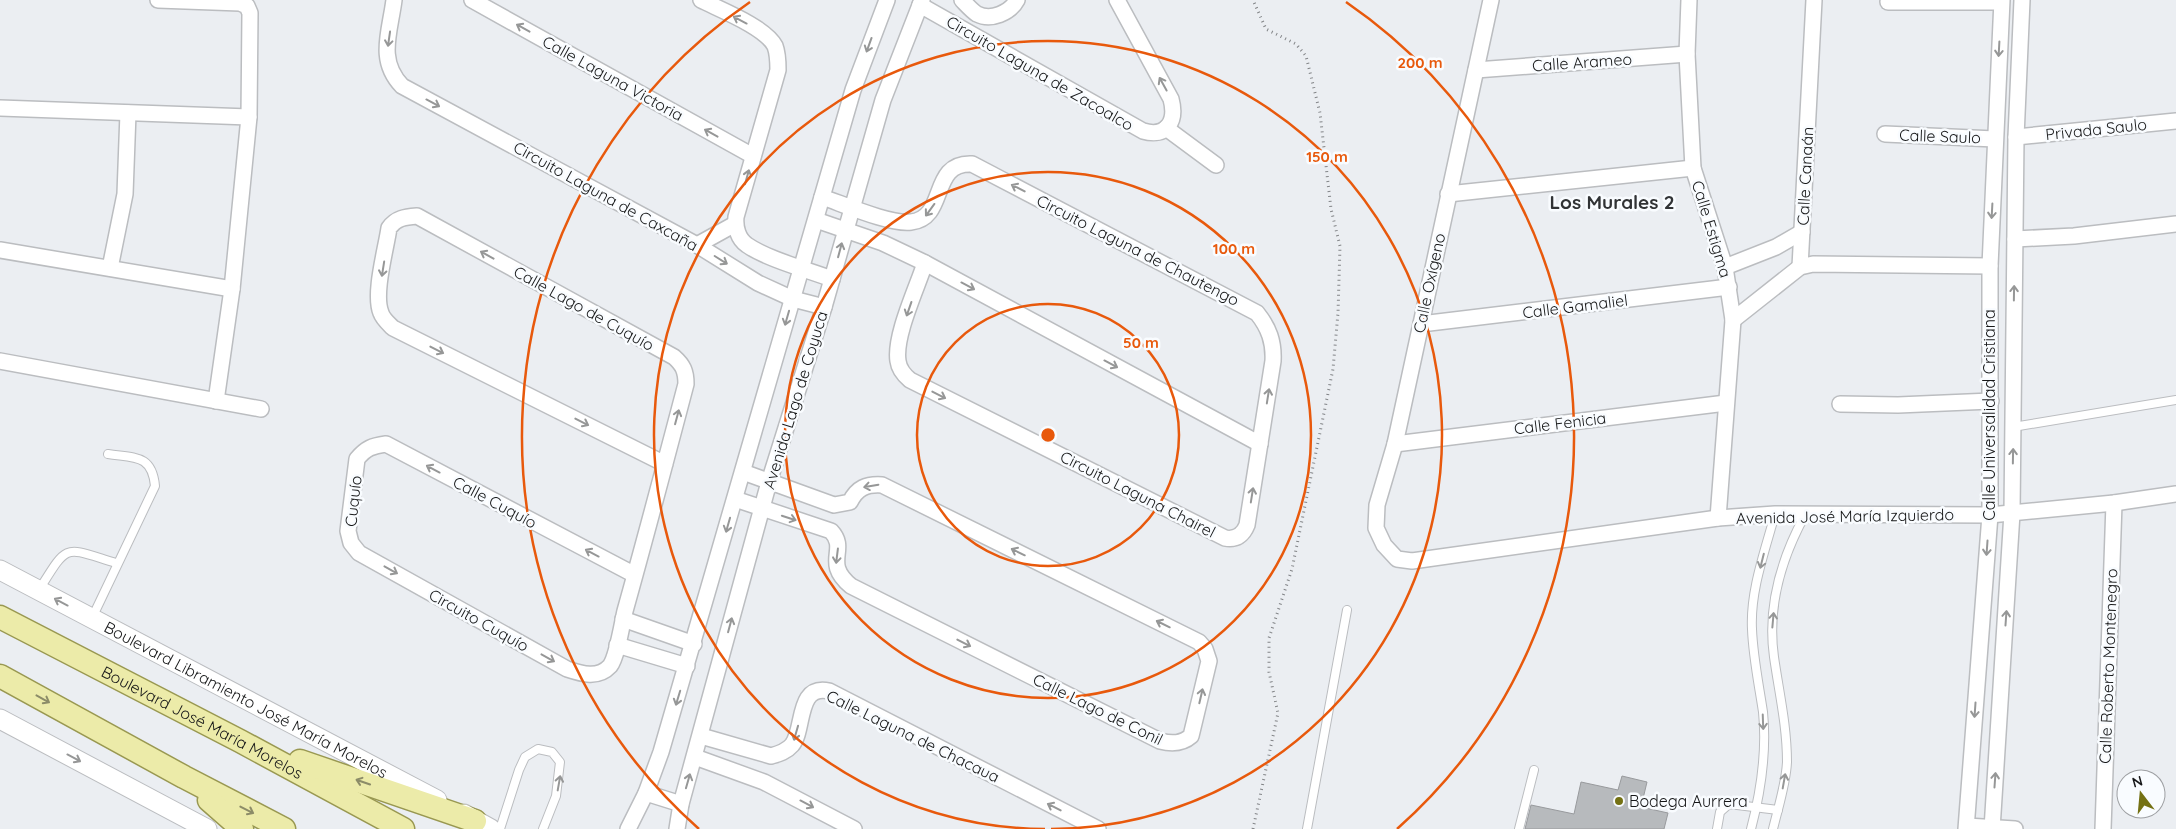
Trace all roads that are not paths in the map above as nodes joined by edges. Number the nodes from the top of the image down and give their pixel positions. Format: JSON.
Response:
{"nodes":[{"id":1,"x":158,"y":0,"type":"edge"},
{"id":2,"x":394,"y":0,"type":"edge"},
{"id":3,"x":472,"y":0,"type":"edge"},
{"id":4,"x":701,"y":0,"type":"edge"},
{"id":5,"x":887,"y":0,"type":"edge"},
{"id":6,"x":962,"y":0,"type":"edge"},
{"id":7,"x":1017,"y":0,"type":"edge"},
{"id":8,"x":1117,"y":0,"type":"edge"},
{"id":9,"x":1491,"y":0,"type":"edge"},
{"id":10,"x":1689,"y":0,"type":"edge"},
{"id":11,"x":1814,"y":0,"type":"edge"},
{"id":12,"x":2026,"y":0,"type":"edge"},
{"id":13,"x":2002,"y":1,"type":"edge"},
{"id":14,"x":921,"y":2,"type":"edge"},
{"id":15,"x":1888,"y":2,"type":"dead end"},
{"id":16,"x":1687,"y":54,"type":"junction"},
{"id":17,"x":1476,"y":70,"type":"junction"},
{"id":18,"x":0,"y":108,"type":"edge"},
{"id":19,"x":128,"y":113,"type":"junction"},
{"id":20,"x":250,"y":117,"type":"junction"},
{"id":21,"x":2176,"y":120,"type":"edge"},
{"id":22,"x":1166,"y":128,"type":"junction"},
{"id":23,"x":1885,"y":134,"type":"dead end"},
{"id":24,"x":2016,"y":137,"type":"junction"},
{"id":25,"x":1995,"y":139,"type":"junction"},
{"id":26,"x":753,"y":156,"type":"junction"},
{"id":27,"x":1216,"y":165,"type":"dead end"},
{"id":28,"x":1693,"y":168,"type":"junction"},
{"id":29,"x":1448,"y":194,"type":"junction"},
{"id":30,"x":822,"y":197,"type":"junction"},
{"id":31,"x":853,"y":208,"type":"junction"},
{"id":32,"x":816,"y":220,"type":"junction"},
{"id":33,"x":735,"y":224,"type":"junction"},
{"id":34,"x":2176,"y":224,"type":"edge"},
{"id":35,"x":845,"y":231,"type":"junction"},
{"id":36,"x":1802,"y":232,"type":"junction"},
{"id":37,"x":2015,"y":238,"type":"junction"},
{"id":38,"x":696,"y":245,"type":"junction"},
{"id":39,"x":0,"y":250,"type":"edge"},
{"id":40,"x":925,"y":263,"type":"junction"},
{"id":41,"x":1990,"y":266,"type":"junction"},
{"id":42,"x":1725,"y":267,"type":"junction"},
{"id":43,"x":1800,"y":267,"type":"junction"},
{"id":44,"x":110,"y":268,"type":"junction"},
{"id":45,"x":802,"y":268,"type":"junction"},
{"id":46,"x":832,"y":279,"type":"junction"},
{"id":47,"x":1729,"y":287,"type":"junction"},
{"id":48,"x":232,"y":289,"type":"junction"},
{"id":49,"x":793,"y":299,"type":"junction"},
{"id":50,"x":824,"y":308,"type":"junction"},
{"id":51,"x":1734,"y":320,"type":"junction"},
{"id":52,"x":1421,"y":324,"type":"junction"},
{"id":53,"x":0,"y":361,"type":"edge"},
{"id":54,"x":2176,"y":400,"type":"edge"},
{"id":55,"x":216,"y":401,"type":"junction"},
{"id":56,"x":1991,"y":401,"type":"junction"},
{"id":57,"x":1726,"y":403,"type":"junction"},
{"id":58,"x":1840,"y":404,"type":"dead end"},
{"id":59,"x":261,"y":409,"type":"dead end"},
{"id":60,"x":2013,"y":426,"type":"junction"},
{"id":61,"x":1260,"y":444,"type":"junction"},
{"id":62,"x":1395,"y":444,"type":"junction"},
{"id":63,"x":108,"y":454,"type":"dead end"},
{"id":64,"x":358,"y":459,"type":"joint"},
{"id":65,"x":665,"y":464,"type":"junction"},
{"id":66,"x":743,"y":472,"type":"junction"},
{"id":67,"x":769,"y":482,"type":"junction"},
{"id":68,"x":2176,"y":494,"type":"edge"},
{"id":69,"x":735,"y":499,"type":"junction"},
{"id":70,"x":2114,"y":503,"type":"junction"},
{"id":71,"x":762,"y":509,"type":"junction"},
{"id":72,"x":2012,"y":512,"type":"junction"},
{"id":73,"x":1775,"y":514,"type":"junction"},
{"id":74,"x":1806,"y":514,"type":"junction"},
{"id":75,"x":1990,"y":515,"type":"junction"},
{"id":76,"x":1718,"y":518,"type":"junction"},
{"id":77,"x":1235,"y":538,"type":"joint"},
{"id":78,"x":351,"y":543,"type":"joint"},
{"id":79,"x":1397,"y":559,"type":"joint"},
{"id":80,"x":116,"y":563,"type":"junction"},
{"id":81,"x":0,"y":570,"type":"edge"},
{"id":82,"x":635,"y":576,"type":"junction"},
{"id":83,"x":38,"y":590,"type":"junction"},
{"id":84,"x":1347,"y":610,"type":"dead end"},
{"id":85,"x":0,"y":617,"type":"edge"},
{"id":86,"x":92,"y":618,"type":"junction"},
{"id":87,"x":623,"y":619,"type":"junction"},
{"id":88,"x":694,"y":644,"type":"junction"},
{"id":89,"x":616,"y":645,"type":"junction"},
{"id":90,"x":612,"y":664,"type":"joint"},
{"id":91,"x":687,"y":666,"type":"junction"},
{"id":92,"x":0,"y":676,"type":"edge"},
{"id":93,"x":0,"y":719,"type":"edge"},
{"id":94,"x":700,"y":736,"type":"junction"},
{"id":95,"x":240,"y":741,"type":"junction"},
{"id":96,"x":771,"y":756,"type":"junction"},
{"id":97,"x":695,"y":757,"type":"junction"},
{"id":98,"x":1534,"y":770,"type":"dead end"},
{"id":99,"x":184,"y":778,"type":"junction"},
{"id":100,"x":764,"y":782,"type":"junction"},
{"id":101,"x":646,"y":794,"type":"junction"},
{"id":102,"x":681,"y":804,"type":"junction"},
{"id":103,"x":1757,"y":808,"type":"junction"},
{"id":104,"x":1778,"y":810,"type":"junction"},
{"id":105,"x":483,"y":825,"type":"edge"},
{"id":106,"x":1967,"y":827,"type":"edge"},
{"id":107,"x":1992,"y":828,"type":"edge"},
{"id":108,"x":207,"y":829,"type":"edge"},
{"id":109,"x":242,"y":829,"type":"edge"},
{"id":110,"x":284,"y":829,"type":"edge"},
{"id":111,"x":403,"y":829,"type":"edge"},
{"id":112,"x":500,"y":829,"type":"edge"},
{"id":113,"x":543,"y":829,"type":"edge"},
{"id":114,"x":628,"y":829,"type":"edge"},
{"id":115,"x":677,"y":829,"type":"edge"},
{"id":116,"x":854,"y":829,"type":"edge"},
{"id":117,"x":1098,"y":829,"type":"edge"},
{"id":118,"x":1307,"y":829,"type":"edge"},
{"id":119,"x":1519,"y":829,"type":"edge"},
{"id":120,"x":1717,"y":829,"type":"edge"},
{"id":121,"x":1751,"y":829,"type":"edge"},
{"id":122,"x":1773,"y":829,"type":"edge"},
{"id":123,"x":2015,"y":829,"type":"edge"},
{"id":124,"x":2103,"y":829,"type":"edge"}],
"edges":[{"from":1,"to":20,"type":"street"},
{"from":2,"to":38,"type":"street","name":"Circuito Laguna de Caxcaña","one_way":true},
{"from":26,"to":3,"type":"street","name":"Calle Laguna Victoria","one_way":true},
{"from":26,"to":4,"type":"street","one_way":true},
{"from":5,"to":30,"type":"street","name":"Avenida Lago de Coyuca","one_way":true},
{"from":6,"to":7,"type":"street","name":"Circuito Laguna de Zacoalco"},
{"from":22,"to":8,"type":"street","one_way":true},
{"from":9,"to":17,"type":"street","name":"Calle Oxígeno"},
{"from":10,"to":16,"type":"street","name":"Calle Estigma"},
{"from":11,"to":36,"type":"street","name":"Calle Canaán"},
{"from":12,"to":24,"type":"street","name":"Calle Universalidad Cristiana"},
{"from":13,"to":15,"type":"street"},
{"from":13,"to":25,"type":"street","name":"Calle Universalidad Cristiana","one_way":true},
{"from":14,"to":22,"type":"street","name":"Circuito Laguna de Zacoalco"},
{"from":14,"to":31,"type":"street","name":"Avenida Lago de Coyuca"},
{"from":16,"to":17,"type":"street","name":"Calle Arameo"},
{"from":16,"to":28,"type":"street","name":"Calle Estigma"},
{"from":17,"to":29,"type":"street","name":"Calle Oxígeno"},
{"from":18,"to":19,"type":"street"},
{"from":19,"to":20,"type":"street"},
{"from":19,"to":44,"type":"street"},
{"from":20,"to":48,"type":"street"},
{"from":21,"to":24,"type":"street","name":"Privada Saulo"},
{"from":22,"to":27,"type":"street"},
{"from":23,"to":25,"type":"street","name":"Calle Saulo"},
{"from":24,"to":37,"type":"street","name":"Calle Universalidad Cristiana"},
{"from":25,"to":41,"type":"street","name":"Calle Universalidad Cristiana","one_way":true},
{"from":33,"to":26,"type":"street","one_way":true},
{"from":28,"to":29,"type":"street"},
{"from":28,"to":42,"type":"street","name":"Calle Estigma"},
{"from":29,"to":52,"type":"street","name":"Calle Oxígeno"},
{"from":30,"to":31,"type":"street","name":"Circuito Laguna de Chautengo"},
{"from":30,"to":32,"type":"street","name":"Avenida Lago de Coyuca"},
{"from":31,"to":35,"type":"street","name":"Avenida Lago de Coyuca"},
{"from":61,"to":31,"type":"street","name":"Circuito Laguna de Chautengo","one_way":true},
{"from":32,"to":35,"type":"street"},
{"from":32,"to":45,"type":"street","name":"Avenida Lago de Coyuca"},
{"from":33,"to":38,"type":"street"},
{"from":33,"to":45,"type":"street"},
{"from":34,"to":37,"type":"street"},
{"from":35,"to":40,"type":"street"},
{"from":46,"to":35,"type":"street","name":"Avenida Lago de Coyuca","one_way":true},
{"from":36,"to":42,"type":"street"},
{"from":36,"to":43,"type":"street","name":"Calle Canaán"},
{"from":60,"to":37,"type":"street","name":"Calle Universalidad Cristiana","one_way":true},
{"from":38,"to":49,"type":"street","name":"Circuito Laguna de Caxcaña","one_way":true},
{"from":39,"to":44,"type":"street"},
{"from":40,"to":61,"type":"street","one_way":true},
{"from":40,"to":77,"type":"street","name":"Circuito Laguna Chairel","one_way":true},
{"from":41,"to":43,"type":"street"},
{"from":41,"to":56,"type":"street","name":"Calle Universalidad Cristiana"},
{"from":42,"to":47,"type":"street","name":"Calle Estigma"},
{"from":43,"to":51,"type":"street"},
{"from":44,"to":48,"type":"street"},
{"from":45,"to":46,"type":"street"},
{"from":45,"to":49,"type":"street","name":"Avenida Lago de Coyuca"},
{"from":46,"to":50,"type":"street","name":"Avenida Lago de Coyuca"},
{"from":47,"to":51,"type":"street","name":"Calle Estigma"},
{"from":47,"to":52,"type":"street","name":"Calle Gamaliel"},
{"from":48,"to":55,"type":"street"},
{"from":49,"to":50,"type":"street","name":"Circuito Laguna de Caxcaña"},
{"from":49,"to":66,"type":"street","name":"Avenida Lago de Coyuca","one_way":true},
{"from":50,"to":67,"type":"street","name":"Avenida Lago de Coyuca"},
{"from":51,"to":57,"type":"street","name":"Calle Estigma"},
{"from":52,"to":62,"type":"street","name":"Calle Oxígeno"},
{"from":53,"to":55,"type":"street"},
{"from":54,"to":60,"type":"lane"},
{"from":55,"to":59,"type":"street"},
{"from":56,"to":58,"type":"street"},
{"from":56,"to":75,"type":"street","name":"Calle Universalidad Cristiana"},
{"from":57,"to":62,"type":"street","name":"Calle Fenicia"},
{"from":57,"to":76,"type":"street","name":"Calle Estigma"},
{"from":72,"to":60,"type":"street","name":"Calle Universalidad Cristiana","one_way":true},
{"from":77,"to":61,"type":"street","name":"Circuito Laguna de Chautengo","one_way":true},
{"from":62,"to":79,"type":"street","name":"Calle Oxígeno"},
{"from":63,"to":80,"type":"lane"},
{"from":64,"to":78,"type":"street","name":"Cuquío"},
{"from":82,"to":64,"type":"street","name":"Calle Cuquío","one_way":true},
{"from":65,"to":65,"type":"street","name":"Calle Lago de Cuquío","one_way":true},
{"from":65,"to":82,"type":"street","name":"Calle Lago de Cuquío"},
{"from":66,"to":67,"type":"street","name":"Calle Lago de Conil"},
{"from":66,"to":69,"type":"street","name":"Avenida Lago de Coyuca"},
{"from":67,"to":71,"type":"street","name":"Avenida Lago de Coyuca"},
{"from":71,"to":67,"type":"street","name":"Calle Lago de Conil","one_way":true},
{"from":68,"to":70,"type":"street","name":"Avenida José María Izquierdo"},
{"from":69,"to":71,"type":"street","name":"Calle Lago de Conil"},
{"from":69,"to":88,"type":"street","name":"Avenida Lago de Coyuca","one_way":true},
{"from":70,"to":72,"type":"street","name":"Avenida José María Izquierdo"},
{"from":70,"to":124,"type":"street","name":"Calle Roberto Montenegro"},
{"from":94,"to":71,"type":"street","name":"Avenida Lago de Coyuca","one_way":true},
{"from":72,"to":75,"type":"street","name":"Avenida José María Izquierdo"},
{"from":107,"to":72,"type":"street","name":"Calle Universalidad Cristiana","one_way":true},
{"from":73,"to":74,"type":"street","name":"Avenida José María Izquierdo"},
{"from":73,"to":76,"type":"street","name":"Avenida José María Izquierdo"},
{"from":73,"to":103,"type":"lane","one_way":true},
{"from":74,"to":75,"type":"street","name":"Avenida José María Izquierdo"},
{"from":104,"to":74,"type":"lane","one_way":true},
{"from":75,"to":106,"type":"street","name":"Calle Universalidad Cristiana","one_way":true},
{"from":76,"to":79,"type":"street","name":"Avenida José María Izquierdo"},
{"from":78,"to":90,"type":"street","name":"Circuito Cuquío","one_way":true},
{"from":80,"to":83,"type":"lane"},
{"from":80,"to":86,"type":"lane"},
{"from":81,"to":83,"type":"street","name":"Boulevard Libramiento José María Morelos"},
{"from":82,"to":87,"type":"street","name":"Calle Lago de Cuquío"},
{"from":86,"to":83,"type":"street","name":"Boulevard Libramiento José María Morelos","one_way":true},
{"from":84,"to":118,"type":"lane"},
{"from":85,"to":95,"type":"main road","name":"Boulevard José María Morelos"},
{"from":86,"to":105,"type":"street","name":"Boulevard Libramiento José María Morelos"},
{"from":87,"to":88,"type":"street"},
{"from":87,"to":89,"type":"street","name":"Calle Lago de Cuquío"},
{"from":88,"to":91,"type":"street","name":"Avenida Lago de Coyuca"},
{"from":89,"to":90,"type":"street","name":"Calle Lago de Cuquío"},
{"from":89,"to":91,"type":"street"},
{"from":91,"to":101,"type":"street","name":"Avenida Lago de Coyuca","one_way":true},
{"from":92,"to":99,"type":"main road","one_way":true},
{"from":93,"to":108,"type":"street","one_way":true},
{"from":94,"to":96,"type":"street"},
{"from":94,"to":97,"type":"street","name":"Avenida Lago de Coyuca"},
{"from":105,"to":95,"type":"main road","one_way":true},
{"from":95,"to":111,"type":"main road","name":"Boulevard José María Morelos"},
{"from":96,"to":100,"type":"street"},
{"from":117,"to":96,"type":"street","name":"Calle Laguna de Chacaua","one_way":true},
{"from":97,"to":100,"type":"street"},
{"from":102,"to":97,"type":"street","name":"Avenida Lago de Coyuca","one_way":true},
{"from":98,"to":119,"type":"lane"},
{"from":99,"to":109,"type":"main road"},
{"from":99,"to":110,"type":"main road","one_way":true},
{"from":100,"to":116,"type":"street","one_way":true},
{"from":101,"to":102,"type":"street"},
{"from":101,"to":114,"type":"street","name":"Avenida Lago de Coyuca"},
{"from":102,"to":115,"type":"street","name":"Avenida Lago de Coyuca"},
{"from":103,"to":104,"type":"lane"},
{"from":103,"to":120,"type":"lane"},
{"from":103,"to":121,"type":"lane"},
{"from":104,"to":122,"type":"lane"},
{"from":106,"to":107,"type":"street"},
{"from":107,"to":123,"type":"street"},
{"from":113,"to":112,"type":"lane","one_way":true}]}
